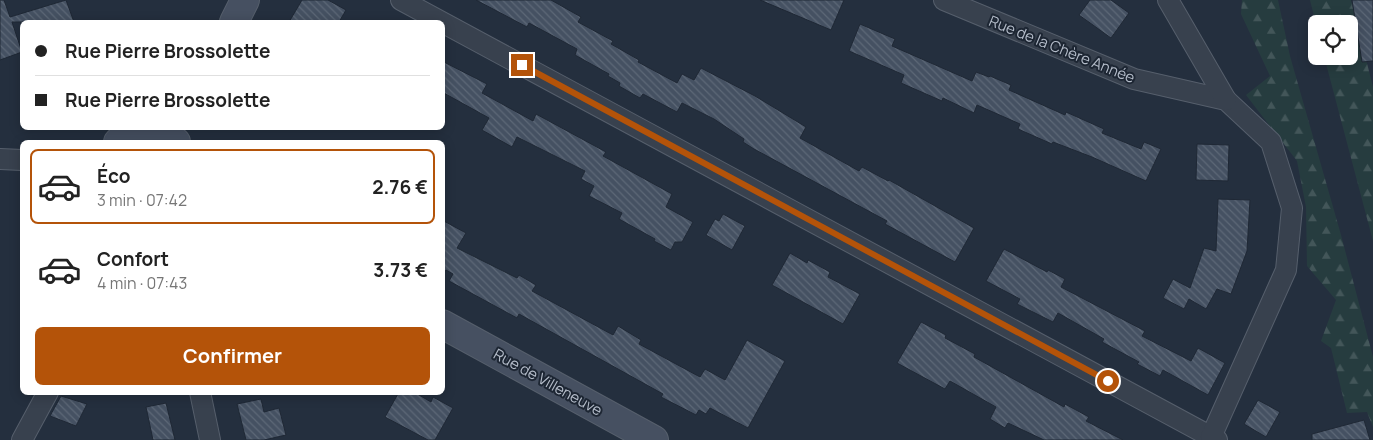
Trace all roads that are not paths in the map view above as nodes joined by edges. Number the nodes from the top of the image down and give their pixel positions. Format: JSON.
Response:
{"nodes":[{"id":1,"x":244,"y":0,"type":"edge"},
{"id":2,"x":401,"y":0,"type":"edge"},
{"id":3,"x":944,"y":0,"type":"edge"},
{"id":4,"x":1168,"y":0,"type":"edge"},
{"id":5,"x":235,"y":20,"type":"edge"},
{"id":6,"x":438,"y":20,"type":"edge"},
{"id":7,"x":445,"y":24,"type":"edge"},
{"id":8,"x":1226,"y":100,"type":"junction"},
{"id":9,"x":148,"y":130,"type":"edge"},
{"id":10,"x":148,"y":130,"type":"edge"},
{"id":11,"x":174,"y":136,"type":"edge"},
{"id":12,"x":120,"y":140,"type":"edge"},
{"id":13,"x":0,"y":159,"type":"edge"},
{"id":14,"x":20,"y":160,"type":"edge"},
{"id":15,"x":445,"y":326,"type":"edge"},
{"id":16,"x":46,"y":395,"type":"edge"},
{"id":17,"x":201,"y":395,"type":"edge"},
{"id":18,"x":1214,"y":438,"type":"edge"},
{"id":19,"x":22,"y":440,"type":"edge"},
{"id":20,"x":210,"y":440,"type":"edge"},
{"id":21,"x":654,"y":440,"type":"edge"}],
"edges":[{"from":1,"to":5,"type":"street"},
{"from":2,"to":6,"type":"street"},
{"from":3,"to":8,"type":"street","name":"Rue de la Chère Année"},
{"from":4,"to":8,"type":"street"},
{"from":7,"to":18,"type":"street"},
{"from":8,"to":18,"type":"street"},
{"from":9,"to":11,"type":"street"},
{"from":10,"to":12,"type":"street"},
{"from":13,"to":14,"type":"street"},
{"from":15,"to":21,"type":"street","name":"Rue de Villeneuve"},
{"from":16,"to":19,"type":"street"},
{"from":17,"to":20,"type":"street"}]}
